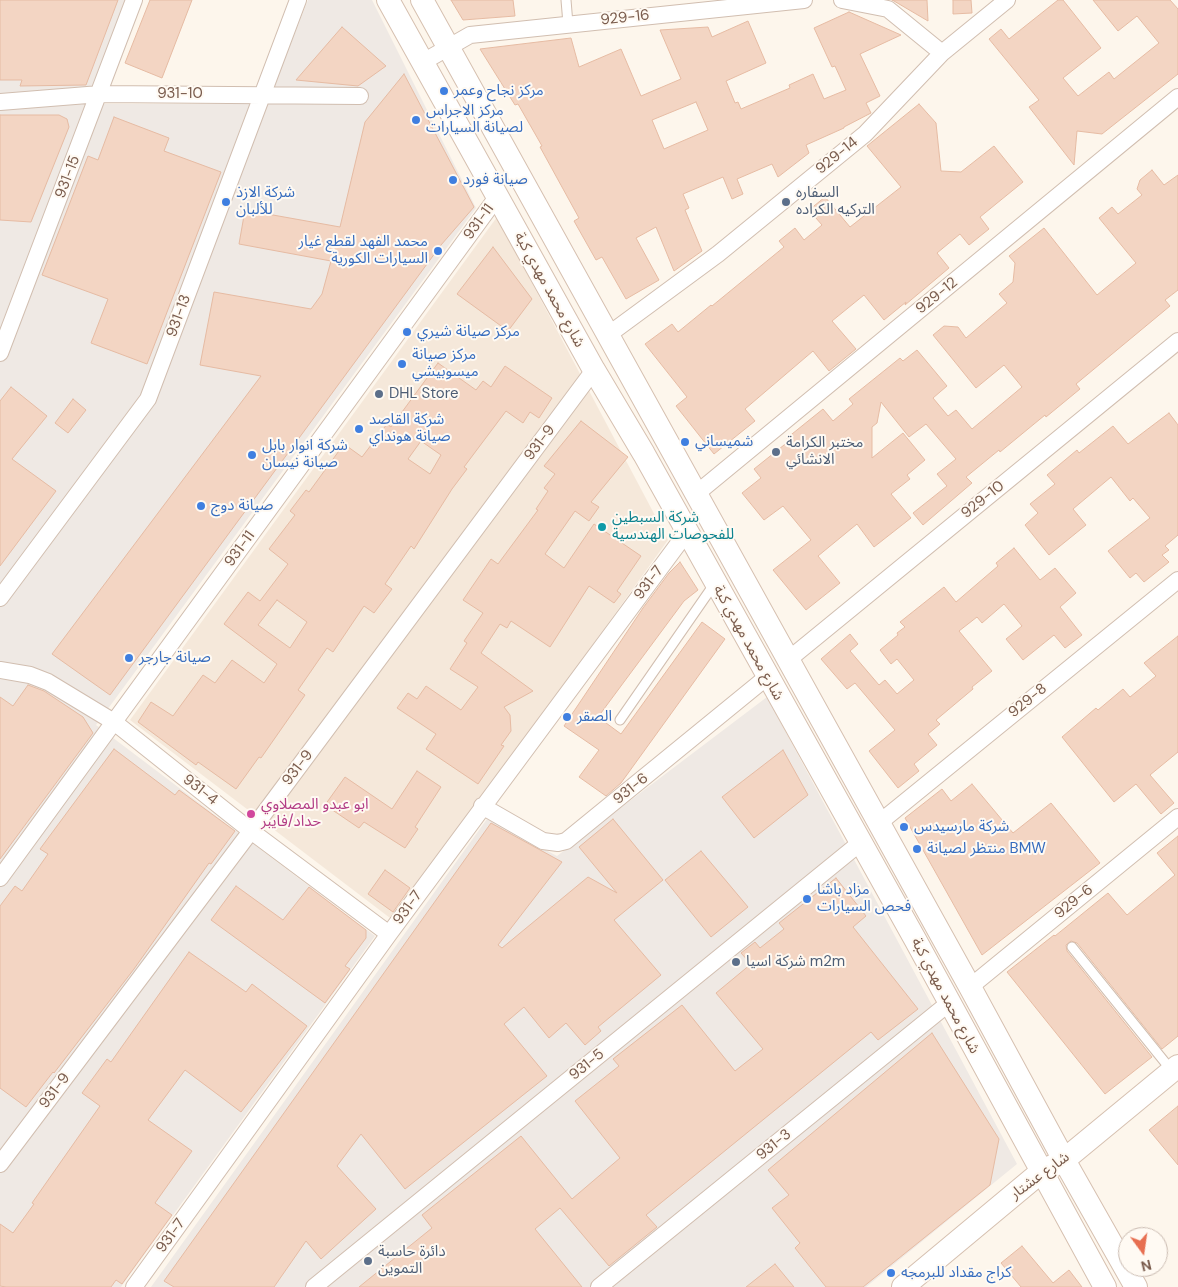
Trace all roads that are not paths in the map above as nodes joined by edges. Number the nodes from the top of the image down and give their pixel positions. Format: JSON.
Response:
{"nodes":[{"id":1,"x":134,"y":0,"type":"edge"},
{"id":2,"x":298,"y":0,"type":"edge"},
{"id":3,"x":388,"y":0,"type":"edge"},
{"id":4,"x":422,"y":0,"type":"edge"},
{"id":5,"x":566,"y":0,"type":"edge"},
{"id":6,"x":804,"y":0,"type":"edge"},
{"id":7,"x":842,"y":0,"type":"edge"},
{"id":8,"x":1007,"y":0,"type":"edge"},
{"id":9,"x":568,"y":24,"type":"junction"},
{"id":10,"x":449,"y":46,"type":"junction"},
{"id":11,"x":942,"y":53,"type":"junction"},
{"id":12,"x":423,"y":62,"type":"junction"},
{"id":13,"x":100,"y":94,"type":"junction"},
{"id":14,"x":262,"y":94,"type":"junction"},
{"id":15,"x":360,"y":96,"type":"dead end"},
{"id":16,"x":1178,"y":98,"type":"edge"},
{"id":17,"x":0,"y":102,"type":"edge"},
{"id":18,"x":497,"y":197,"type":"junction"},
{"id":19,"x":608,"y":335,"type":"junction"},
{"id":20,"x":1178,"y":340,"type":"edge"},
{"id":21,"x":0,"y":353,"type":"edge"},
{"id":22,"x":594,"y":370,"type":"junction"},
{"id":23,"x":670,"y":447,"type":"junction"},
{"id":24,"x":644,"y":454,"type":"junction"},
{"id":25,"x":696,"y":494,"type":"junction"},
{"id":26,"x":687,"y":532,"type":"junction"},
{"id":27,"x":1178,"y":580,"type":"edge"},
{"id":28,"x":715,"y":582,"type":"junction"},
{"id":29,"x":0,"y":598,"type":"edge"},
{"id":30,"x":788,"y":660,"type":"junction"},
{"id":31,"x":0,"y":670,"type":"edge"},
{"id":32,"x":767,"y":677,"type":"junction"},
{"id":33,"x":620,"y":720,"type":"dead end"},
{"id":34,"x":114,"y":722,"type":"junction"},
{"id":35,"x":482,"y":806,"type":"junction"},
{"id":36,"x":1178,"y":817,"type":"edge"},
{"id":37,"x":879,"y":823,"type":"junction"},
{"id":38,"x":251,"y":831,"type":"junction"},
{"id":39,"x":860,"y":843,"type":"junction"},
{"id":40,"x":0,"y":878,"type":"edge"},
{"id":41,"x":937,"y":928,"type":"junction"},
{"id":42,"x":388,"y":934,"type":"junction"},
{"id":43,"x":916,"y":941,"type":"junction"},
{"id":44,"x":1072,"y":947,"type":"dead end"},
{"id":45,"x":970,"y":987,"type":"junction"},
{"id":46,"x":949,"y":1004,"type":"junction"},
{"id":47,"x":1175,"y":1069,"type":"edge"},
{"id":48,"x":1064,"y":1160,"type":"junction"},
{"id":49,"x":0,"y":1164,"type":"edge"},
{"id":50,"x":1041,"y":1172,"type":"junction"},
{"id":51,"x":134,"y":1287,"type":"edge"},
{"id":52,"x":314,"y":1287,"type":"edge"},
{"id":53,"x":599,"y":1287,"type":"edge"},
{"id":54,"x":903,"y":1287,"type":"edge"},
{"id":55,"x":1106,"y":1287,"type":"edge"},
{"id":56,"x":1136,"y":1287,"type":"edge"}],
"edges":[{"from":1,"to":13,"type":"street","name":"931-15"},
{"from":2,"to":14,"type":"street","name":"931-13"},
{"from":3,"to":12,"type":"street","name":"شارع محمد مهدي كبة"},
{"from":4,"to":10,"type":"street","name":"شارع محمد مهدي كبة"},
{"from":5,"to":9,"type":"lane"},
{"from":6,"to":9,"type":"street","name":"929-16"},
{"from":7,"to":11,"type":"street"},
{"from":8,"to":11,"type":"street","name":"929-14"},
{"from":9,"to":10,"type":"street","name":"929-16"},
{"from":10,"to":12,"type":"street","name":"929-16"},
{"from":10,"to":19,"type":"street","name":"شارع محمد مهدي كبة"},
{"from":11,"to":19,"type":"street","name":"929-14"},
{"from":12,"to":18,"type":"street","name":"شارع محمد مهدي كبة"},
{"from":13,"to":14,"type":"street","name":"931-10"},
{"from":13,"to":17,"type":"street","name":"931-10"},
{"from":13,"to":21,"type":"street","name":"931-15"},
{"from":14,"to":15,"type":"street","name":"931-10"},
{"from":14,"to":29,"type":"street","name":"931-13"},
{"from":16,"to":25,"type":"street","name":"929-12"},
{"from":18,"to":22,"type":"street","name":"شارع محمد مهدي كبة"},
{"from":18,"to":34,"type":"street","name":"931-11"},
{"from":19,"to":23,"type":"street","name":"شارع محمد مهدي كبة"},
{"from":20,"to":30,"type":"street","name":"929-10"},
{"from":22,"to":24,"type":"street","name":"شارع محمد مهدي كبة"},
{"from":22,"to":38,"type":"street","name":"931-9"},
{"from":23,"to":24,"type":"street"},
{"from":23,"to":25,"type":"street","name":"شارع محمد مهدي كبة"},
{"from":24,"to":26,"type":"street","name":"شارع محمد مهدي كبة"},
{"from":25,"to":30,"type":"street","name":"شارع محمد مهدي كبة"},
{"from":26,"to":28,"type":"street","name":"شارع محمد مهدي كبة"},
{"from":26,"to":35,"type":"street","name":"931-7"},
{"from":27,"to":37,"type":"street","name":"929-8"},
{"from":28,"to":32,"type":"street","name":"شارع محمد مهدي كبة"},
{"from":28,"to":33,"type":"lane"},
{"from":30,"to":37,"type":"street","name":"شارع محمد مهدي كبة"},
{"from":31,"to":34,"type":"street","name":"931-4"},
{"from":32,"to":35,"type":"street","name":"931-6"},
{"from":32,"to":39,"type":"street","name":"شارع محمد مهدي كبة"},
{"from":34,"to":38,"type":"street","name":"931-4"},
{"from":34,"to":40,"type":"street","name":"931-11"},
{"from":35,"to":42,"type":"street","name":"931-7"},
{"from":36,"to":45,"type":"street","name":"929-6"},
{"from":37,"to":41,"type":"street","name":"شارع محمد مهدي كبة"},
{"from":38,"to":42,"type":"street","name":"931-4"},
{"from":38,"to":49,"type":"street","name":"931-9"},
{"from":39,"to":43,"type":"street","name":"شارع محمد مهدي كبة"},
{"from":39,"to":52,"type":"street","name":"931-5"},
{"from":41,"to":43,"type":"street"},
{"from":41,"to":45,"type":"street","name":"شارع محمد مهدي كبة"},
{"from":42,"to":51,"type":"street","name":"931-7"},
{"from":43,"to":46,"type":"street","name":"شارع محمد مهدي كبة"},
{"from":44,"to":47,"type":"lane"},
{"from":45,"to":48,"type":"street","name":"شارع محمد مهدي كبة"},
{"from":46,"to":50,"type":"street","name":"شارع محمد مهدي كبة"},
{"from":46,"to":53,"type":"street","name":"931-3"},
{"from":47,"to":48,"type":"street","name":"شارع عشتار"},
{"from":48,"to":50,"type":"street","name":"شارع عشتار"},
{"from":48,"to":56,"type":"street","name":"شارع محمد مهدي كبة"},
{"from":50,"to":54,"type":"street","name":"شارع عشتار"},
{"from":50,"to":55,"type":"street","name":"شارع محمد مهدي كبة"}]}
